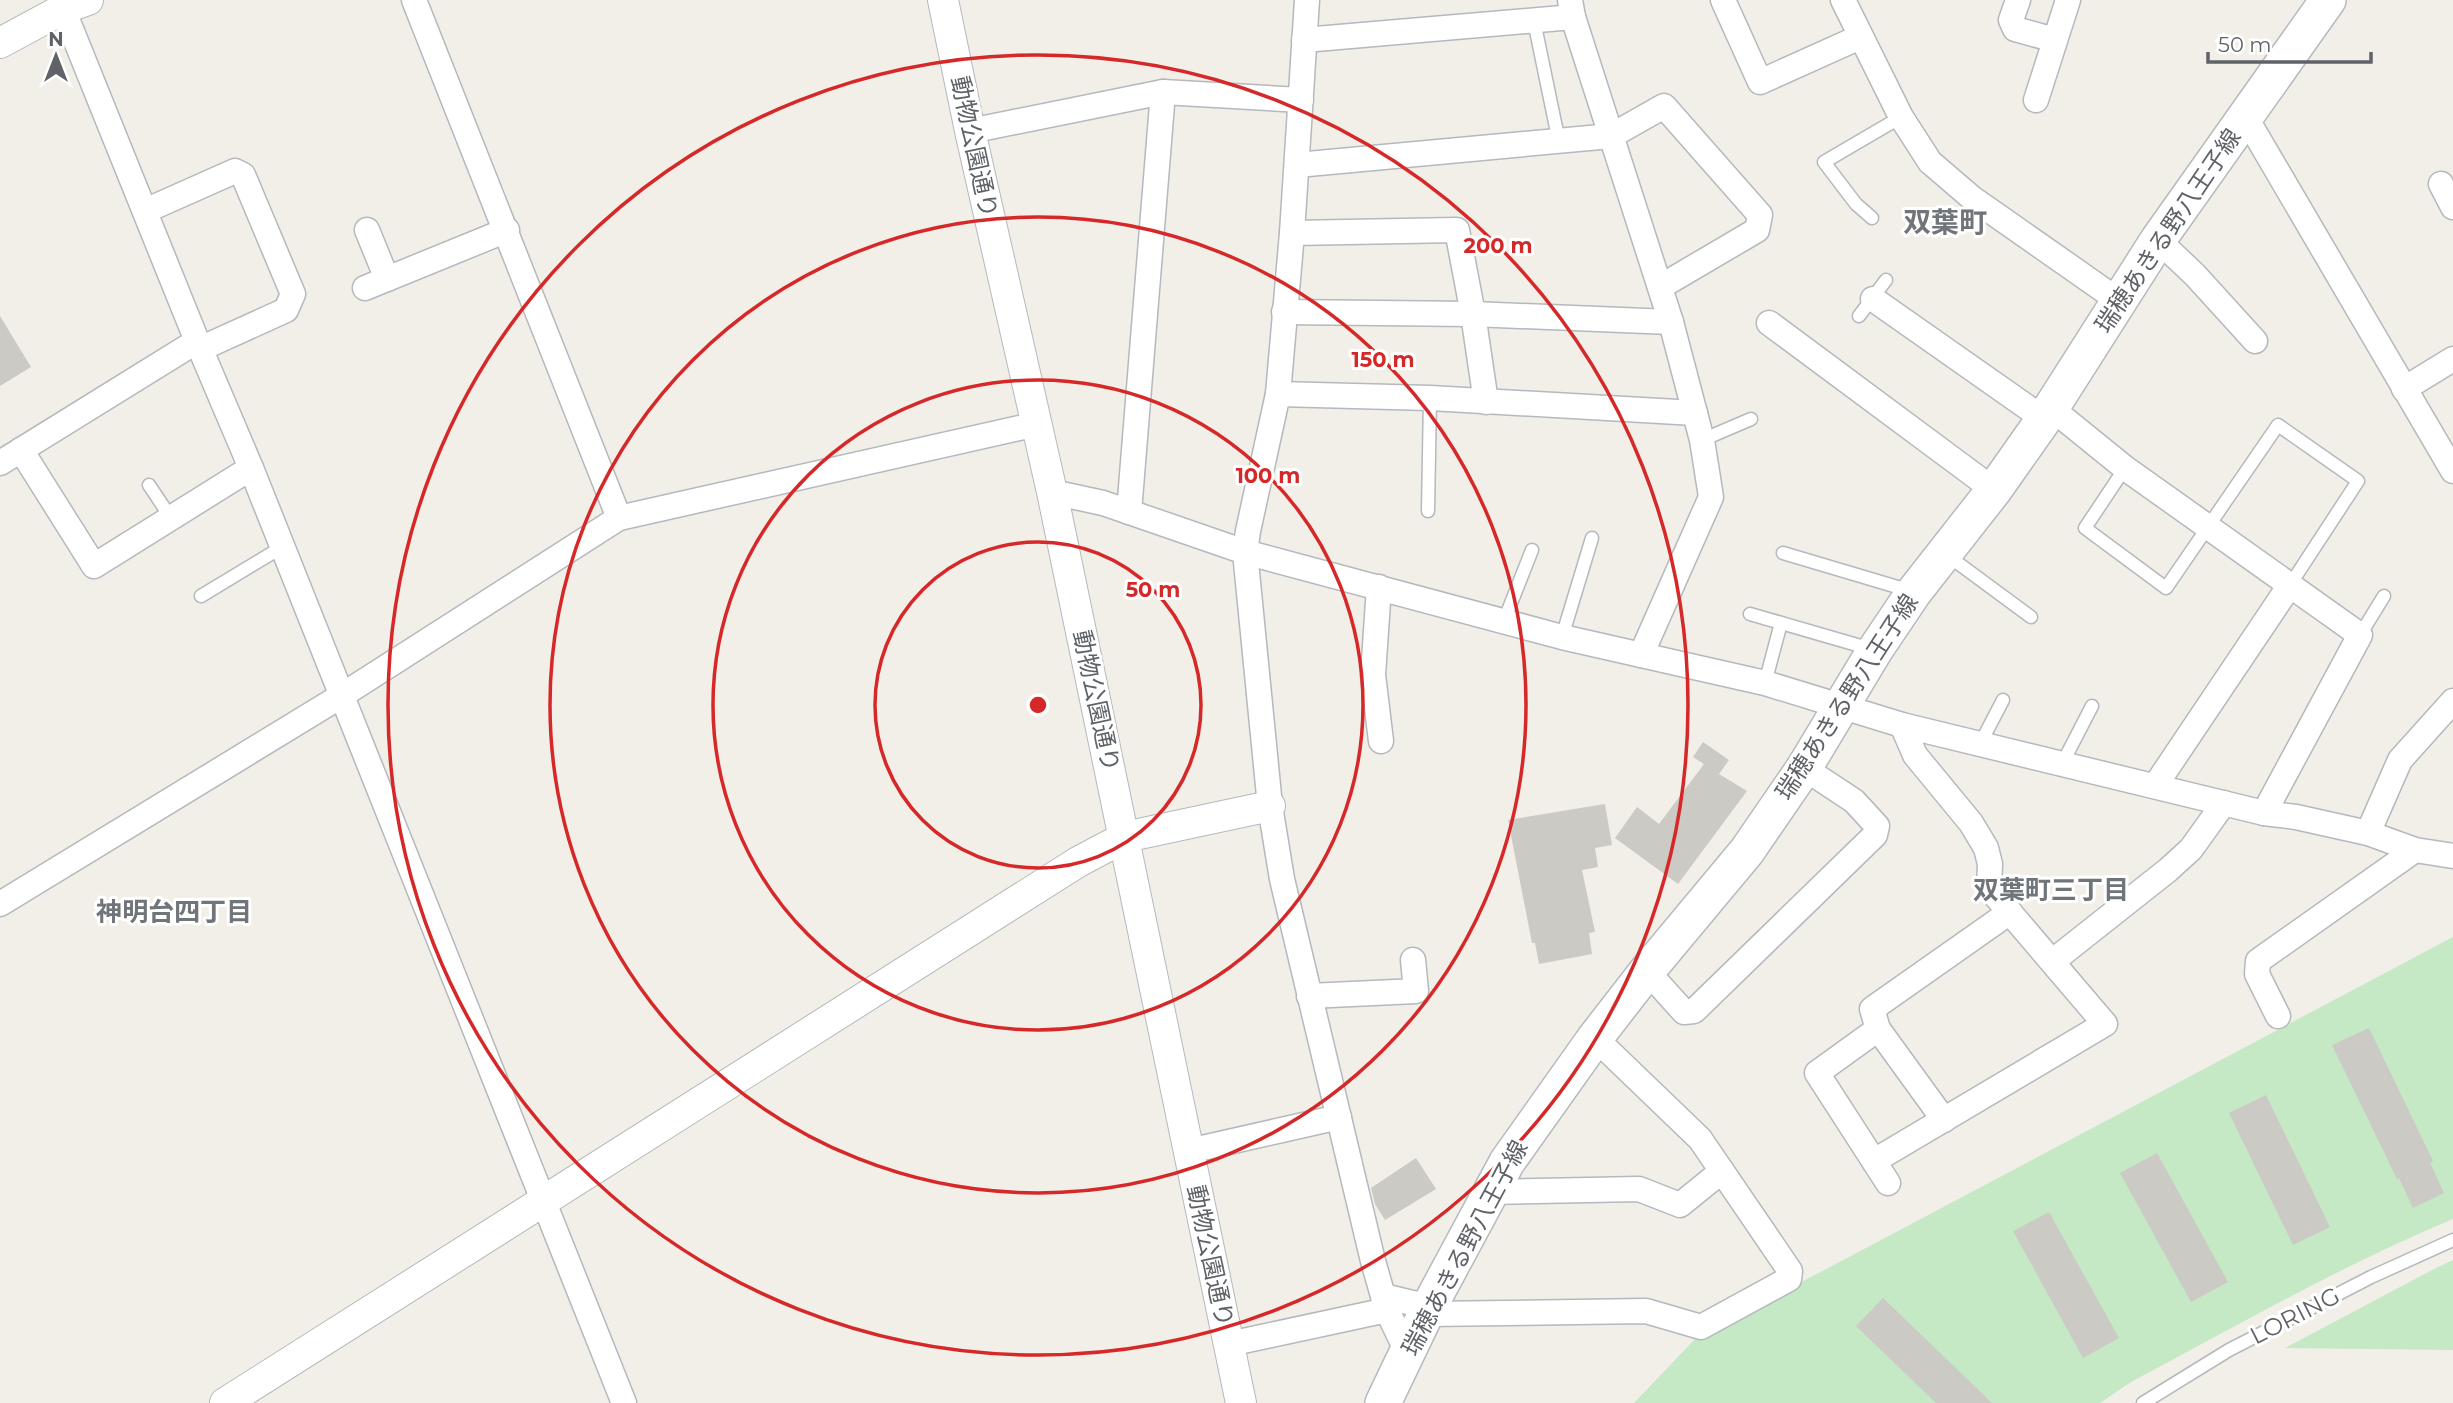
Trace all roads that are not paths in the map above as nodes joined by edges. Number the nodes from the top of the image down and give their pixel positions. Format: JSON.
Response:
{"nodes":[{"id":1,"x":414,"y":0,"type":"edge"},
{"id":2,"x":943,"y":0,"type":"edge"},
{"id":3,"x":1307,"y":0,"type":"edge"},
{"id":4,"x":1723,"y":0,"type":"edge"},
{"id":5,"x":1843,"y":0,"type":"edge"},
{"id":6,"x":2018,"y":0,"type":"edge"},
{"id":7,"x":2068,"y":0,"type":"edge"},
{"id":8,"x":2328,"y":0,"type":"edge"},
{"id":9,"x":70,"y":3,"type":"edge"},
{"id":10,"x":1571,"y":9,"type":"edge"},
{"id":11,"x":1534,"y":21,"type":"junction"},
{"id":12,"x":1860,"y":37,"type":"junction"},
{"id":13,"x":1304,"y":40,"type":"junction"},
{"id":14,"x":2055,"y":40,"type":"junction"},
{"id":15,"x":0,"y":43,"type":"edge"},
{"id":16,"x":1163,"y":92,"type":"junction"},
{"id":17,"x":1301,"y":100,"type":"junction"},
{"id":18,"x":2036,"y":100,"type":"dead end"},
{"id":19,"x":2245,"y":116,"type":"junction"},
{"id":20,"x":1901,"y":117,"type":"junction"},
{"id":21,"x":970,"y":131,"type":"junction"},
{"id":22,"x":1611,"y":136,"type":"junction"},
{"id":23,"x":1559,"y":142,"type":"junction"},
{"id":24,"x":1297,"y":164,"type":"junction"},
{"id":25,"x":145,"y":211,"type":"junction"},
{"id":26,"x":1872,"y":218,"type":"dead end"},
{"id":27,"x":367,"y":230,"type":"dead end"},
{"id":28,"x":507,"y":230,"type":"junction"},
{"id":29,"x":1292,"y":233,"type":"junction"},
{"id":30,"x":2158,"y":240,"type":"junction"},
{"id":31,"x":1660,"y":286,"type":"junction"},
{"id":32,"x":1873,"y":298,"type":"dead end"},
{"id":33,"x":2119,"y":301,"type":"junction"},
{"id":34,"x":1284,"y":312,"type":"junction"},
{"id":35,"x":1473,"y":314,"type":"junction"},
{"id":36,"x":1671,"y":322,"type":"junction"},
{"id":37,"x":1769,"y":323,"type":"dead end"},
{"id":38,"x":2255,"y":341,"type":"dead end"},
{"id":39,"x":198,"y":345,"type":"junction"},
{"id":40,"x":2453,"y":359,"type":"edge"},
{"id":41,"x":2404,"y":389,"type":"junction"},
{"id":42,"x":1278,"y":394,"type":"junction"},
{"id":43,"x":1430,"y":398,"type":"junction"},
{"id":44,"x":1486,"y":402,"type":"junction"},
{"id":45,"x":1695,"y":413,"type":"junction"},
{"id":46,"x":2048,"y":414,"type":"junction"},
{"id":47,"x":1751,"y":419,"type":"dead end"},
{"id":48,"x":1037,"y":424,"type":"junction"},
{"id":49,"x":1702,"y":440,"type":"junction"},
{"id":50,"x":10,"y":457,"type":"edge"},
{"id":51,"x":251,"y":468,"type":"junction"},
{"id":52,"x":2125,"y":468,"type":"junction"},
{"id":53,"x":2453,"y":471,"type":"edge"},
{"id":54,"x":149,"y":485,"type":"dead end"},
{"id":55,"x":1994,"y":490,"type":"junction"},
{"id":56,"x":1052,"y":492,"type":"junction"},
{"id":57,"x":1428,"y":511,"type":"dead end"},
{"id":58,"x":1129,"y":512,"type":"junction"},
{"id":59,"x":619,"y":518,"type":"junction"},
{"id":60,"x":171,"y":519,"type":"junction"},
{"id":61,"x":2209,"y":527,"type":"junction"},
{"id":62,"x":1592,"y":538,"type":"dead end"},
{"id":63,"x":282,"y":547,"type":"junction"},
{"id":64,"x":1532,"y":550,"type":"dead end"},
{"id":65,"x":1245,"y":552,"type":"junction"},
{"id":66,"x":1944,"y":553,"type":"junction"},
{"id":67,"x":1783,"y":554,"type":"dead end"},
{"id":68,"x":2290,"y":584,"type":"junction"},
{"id":69,"x":1379,"y":587,"type":"junction"},
{"id":70,"x":1914,"y":592,"type":"junction"},
{"id":71,"x":201,"y":596,"type":"dead end"},
{"id":72,"x":2384,"y":596,"type":"dead end"},
{"id":73,"x":1750,"y":614,"type":"dead end"},
{"id":74,"x":2031,"y":617,"type":"dead end"},
{"id":75,"x":1504,"y":621,"type":"junction"},
{"id":76,"x":1781,"y":623,"type":"junction"},
{"id":77,"x":2360,"y":635,"type":"junction"},
{"id":78,"x":1562,"y":637,"type":"junction"},
{"id":79,"x":1875,"y":650,"type":"junction"},
{"id":80,"x":1641,"y":655,"type":"junction"},
{"id":81,"x":1765,"y":683,"type":"junction"},
{"id":82,"x":341,"y":696,"type":"junction"},
{"id":83,"x":2003,"y":700,"type":"dead end"},
{"id":84,"x":2453,"y":701,"type":"edge"},
{"id":85,"x":2092,"y":706,"type":"dead end"},
{"id":86,"x":1839,"y":707,"type":"junction"},
{"id":87,"x":1902,"y":725,"type":"junction"},
{"id":88,"x":1381,"y":741,"type":"dead end"},
{"id":89,"x":1980,"y":744,"type":"junction"},
{"id":90,"x":2062,"y":764,"type":"junction"},
{"id":91,"x":1804,"y":768,"type":"junction"},
{"id":92,"x":2155,"y":786,"type":"junction"},
{"id":93,"x":2224,"y":803,"type":"junction"},
{"id":94,"x":1270,"y":806,"type":"junction"},
{"id":95,"x":2264,"y":813,"type":"junction"},
{"id":96,"x":2368,"y":833,"type":"junction"},
{"id":97,"x":1125,"y":837,"type":"junction"},
{"id":98,"x":2415,"y":850,"type":"junction"},
{"id":99,"x":2453,"y":856,"type":"edge"},
{"id":100,"x":0,"y":904,"type":"edge"},
{"id":101,"x":2010,"y":912,"type":"junction"},
{"id":102,"x":1413,"y":960,"type":"dead end"},
{"id":103,"x":2053,"y":961,"type":"junction"},
{"id":104,"x":1647,"y":971,"type":"junction"},
{"id":105,"x":1309,"y":996,"type":"junction"},
{"id":106,"x":2278,"y":1016,"type":"dead end"},
{"id":107,"x":1878,"y":1029,"type":"junction"},
{"id":108,"x":1595,"y":1038,"type":"junction"},
{"id":109,"x":1339,"y":1117,"type":"junction"},
{"id":110,"x":1944,"y":1120,"type":"junction"},
{"id":111,"x":1189,"y":1150,"type":"junction"},
{"id":112,"x":1874,"y":1161,"type":"junction"},
{"id":113,"x":1722,"y":1171,"type":"junction"},
{"id":114,"x":1888,"y":1183,"type":"dead end"},
{"id":115,"x":1490,"y":1192,"type":"junction"},
{"id":116,"x":543,"y":1204,"type":"junction"},
{"id":117,"x":2453,"y":1241,"type":"edge"},
{"id":118,"x":1385,"y":1303,"type":"junction"},
{"id":119,"x":1428,"y":1310,"type":"junction"},
{"id":120,"x":1229,"y":1344,"type":"junction"},
{"id":121,"x":1408,"y":1354,"type":"junction"},
{"id":122,"x":225,"y":1403,"type":"edge"},
{"id":123,"x":624,"y":1403,"type":"edge"},
{"id":124,"x":1241,"y":1403,"type":"edge"},
{"id":125,"x":1383,"y":1403,"type":"edge"},
{"id":126,"x":2143,"y":1403,"type":"edge"}],
"edges":[{"from":1,"to":28,"type":"street"},
{"from":2,"to":21,"type":"street","name":"動物公園通り"},
{"from":3,"to":13,"type":"street"},
{"from":4,"to":12,"type":"street"},
{"from":5,"to":12,"type":"street"},
{"from":6,"to":14,"type":"street"},
{"from":7,"to":14,"type":"street"},
{"from":8,"to":19,"type":"main road","name":"瑞穂あきる野八王子線"},
{"from":9,"to":15,"type":"street"},
{"from":9,"to":25,"type":"street"},
{"from":10,"to":11,"type":"street"},
{"from":10,"to":22,"type":"street"},
{"from":11,"to":13,"type":"street"},
{"from":11,"to":23,"type":"lane"},
{"from":12,"to":20,"type":"street"},
{"from":13,"to":17,"type":"street"},
{"from":14,"to":18,"type":"street"},
{"from":16,"to":17,"type":"street"},
{"from":16,"to":21,"type":"street"},
{"from":16,"to":58,"type":"street"},
{"from":17,"to":24,"type":"street"},
{"from":19,"to":30,"type":"main road","name":"瑞穂あきる野八王子線"},
{"from":19,"to":41,"type":"street"},
{"from":20,"to":26,"type":"lane"},
{"from":20,"to":33,"type":"street"},
{"from":21,"to":48,"type":"street","name":"動物公園通り"},
{"from":22,"to":23,"type":"street"},
{"from":22,"to":31,"type":"street"},
{"from":22,"to":31,"type":"street"},
{"from":23,"to":24,"type":"street"},
{"from":24,"to":29,"type":"street"},
{"from":25,"to":39,"type":"street"},
{"from":25,"to":39,"type":"street"},
{"from":27,"to":28,"type":"street"},
{"from":28,"to":59,"type":"street"},
{"from":29,"to":34,"type":"street"},
{"from":29,"to":35,"type":"street"},
{"from":30,"to":33,"type":"main road","name":"瑞穂あきる野八王子線"},
{"from":30,"to":38,"type":"street"},
{"from":31,"to":36,"type":"street"},
{"from":32,"to":46,"type":"street"},
{"from":33,"to":46,"type":"main road","name":"瑞穂あきる野八王子線"},
{"from":34,"to":35,"type":"street"},
{"from":34,"to":42,"type":"street"},
{"from":35,"to":36,"type":"street"},
{"from":35,"to":44,"type":"street"},
{"from":36,"to":45,"type":"street"},
{"from":37,"to":55,"type":"street"},
{"from":39,"to":50,"type":"street"},
{"from":39,"to":51,"type":"street"},
{"from":40,"to":41,"type":"street"},
{"from":41,"to":53,"type":"street"},
{"from":42,"to":43,"type":"street"},
{"from":42,"to":65,"type":"street"},
{"from":43,"to":44,"type":"street"},
{"from":43,"to":57,"type":"lane"},
{"from":44,"to":45,"type":"street"},
{"from":45,"to":49,"type":"street"},
{"from":46,"to":52,"type":"street"},
{"from":46,"to":55,"type":"main road","name":"瑞穂あきる野八王子線"},
{"from":47,"to":49,"type":"lane"},
{"from":48,"to":56,"type":"street","name":"動物公園通り"},
{"from":48,"to":59,"type":"street"},
{"from":49,"to":80,"type":"street"},
{"from":50,"to":60,"type":"street"},
{"from":51,"to":60,"type":"street"},
{"from":51,"to":63,"type":"street"},
{"from":52,"to":61,"type":"street"},
{"from":52,"to":61,"type":"lane"},
{"from":54,"to":60,"type":"lane"},
{"from":55,"to":66,"type":"main road","name":"瑞穂あきる野八王子線"},
{"from":56,"to":58,"type":"street"},
{"from":56,"to":97,"type":"street","name":"動物公園通り"},
{"from":58,"to":65,"type":"street"},
{"from":59,"to":82,"type":"street"},
{"from":61,"to":68,"type":"street"},
{"from":61,"to":68,"type":"lane"},
{"from":62,"to":78,"type":"lane"},
{"from":63,"to":71,"type":"lane"},
{"from":63,"to":82,"type":"street"},
{"from":64,"to":75,"type":"lane"},
{"from":65,"to":69,"type":"street"},
{"from":65,"to":94,"type":"street"},
{"from":66,"to":70,"type":"main road","name":"瑞穂あきる野八王子線"},
{"from":66,"to":74,"type":"lane"},
{"from":67,"to":70,"type":"lane"},
{"from":68,"to":77,"type":"street"},
{"from":68,"to":92,"type":"street"},
{"from":69,"to":75,"type":"street"},
{"from":69,"to":88,"type":"street"},
{"from":70,"to":79,"type":"main road","name":"瑞穂あきる野八王子線"},
{"from":72,"to":77,"type":"lane"},
{"from":73,"to":76,"type":"lane"},
{"from":75,"to":78,"type":"street"},
{"from":76,"to":79,"type":"lane"},
{"from":76,"to":81,"type":"lane"},
{"from":77,"to":95,"type":"street"},
{"from":78,"to":80,"type":"street"},
{"from":79,"to":86,"type":"main road","name":"瑞穂あきる野八王子線"},
{"from":80,"to":81,"type":"street"},
{"from":81,"to":86,"type":"street"},
{"from":82,"to":100,"type":"street"},
{"from":82,"to":116,"type":"street"},
{"from":83,"to":89,"type":"lane"},
{"from":84,"to":96,"type":"street"},
{"from":85,"to":90,"type":"lane"},
{"from":86,"to":87,"type":"street"},
{"from":86,"to":91,"type":"main road","name":"瑞穂あきる野八王子線"},
{"from":87,"to":89,"type":"street"},
{"from":87,"to":101,"type":"street"},
{"from":89,"to":90,"type":"street"},
{"from":90,"to":92,"type":"street"},
{"from":91,"to":104,"type":"main road","name":"瑞穂あきる野八王子線"},
{"from":91,"to":104,"type":"street"},
{"from":92,"to":93,"type":"street"},
{"from":93,"to":95,"type":"street"},
{"from":93,"to":103,"type":"street"},
{"from":94,"to":97,"type":"street"},
{"from":94,"to":105,"type":"street"},
{"from":95,"to":96,"type":"street"},
{"from":96,"to":98,"type":"street"},
{"from":97,"to":111,"type":"street","name":"動物公園通り"},
{"from":97,"to":116,"type":"street"},
{"from":98,"to":99,"type":"street"},
{"from":98,"to":106,"type":"street"},
{"from":101,"to":103,"type":"street"},
{"from":101,"to":107,"type":"street"},
{"from":102,"to":105,"type":"street"},
{"from":103,"to":110,"type":"street"},
{"from":104,"to":108,"type":"main road","name":"瑞穂あきる野八王子線"},
{"from":105,"to":109,"type":"street"},
{"from":107,"to":110,"type":"street"},
{"from":107,"to":112,"type":"street"},
{"from":108,"to":113,"type":"street"},
{"from":108,"to":115,"type":"main road","name":"瑞穂あきる野八王子線"},
{"from":109,"to":111,"type":"street"},
{"from":109,"to":118,"type":"street"},
{"from":110,"to":112,"type":"street"},
{"from":111,"to":120,"type":"street","name":"動物公園通り"},
{"from":112,"to":114,"type":"street"},
{"from":113,"to":115,"type":"street"},
{"from":113,"to":119,"type":"street"},
{"from":115,"to":119,"type":"main road","name":"瑞穂あきる野八王子線"},
{"from":116,"to":122,"type":"street"},
{"from":116,"to":123,"type":"street"},
{"from":117,"to":126,"type":"lane","name":"LORING"},
{"from":118,"to":119,"type":"street"},
{"from":118,"to":120,"type":"street"},
{"from":118,"to":121,"type":"street"},
{"from":119,"to":121,"type":"main road","name":"瑞穂あきる野八王子線"},
{"from":120,"to":124,"type":"street","name":"動物公園通り"},
{"from":121,"to":125,"type":"main road","name":"瑞穂あきる野八王子線"}]}
